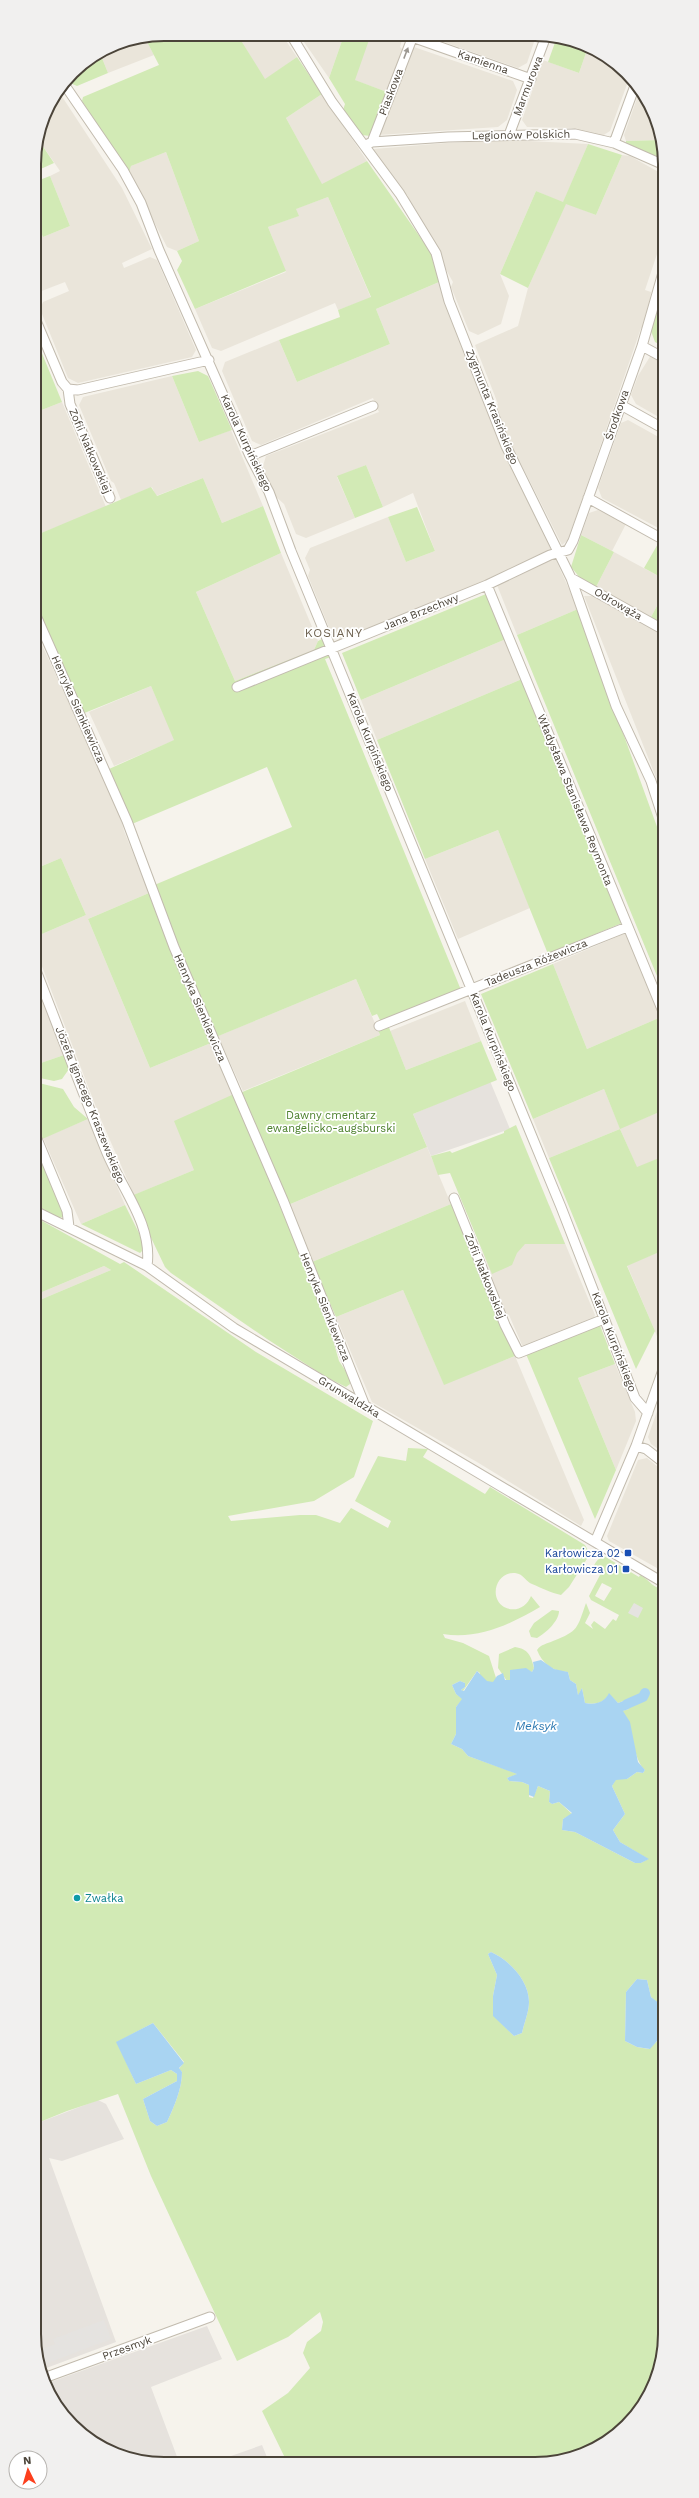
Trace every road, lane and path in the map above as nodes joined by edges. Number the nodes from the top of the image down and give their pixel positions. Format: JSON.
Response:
{"nodes":[{"id":1,"x":295,"y":41,"type":"edge"},
{"id":2,"x":410,"y":41,"type":"edge"},
{"id":3,"x":426,"y":41,"type":"edge"},
{"id":4,"x":544,"y":42,"type":"edge"},
{"id":5,"x":531,"y":79,"type":"junction"},
{"id":6,"x":67,"y":89,"type":"edge"},
{"id":7,"x":633,"y":91,"type":"edge"},
{"id":8,"x":509,"y":135,"type":"junction"},
{"id":9,"x":614,"y":143,"type":"junction"},
{"id":10,"x":369,"y":144,"type":"junction"},
{"id":11,"x":658,"y":162,"type":"edge"},
{"id":12,"x":658,"y":290,"type":"edge"},
{"id":13,"x":41,"y":332,"type":"edge"},
{"id":14,"x":642,"y":346,"type":"junction"},
{"id":15,"x":658,"y":355,"type":"edge"},
{"id":16,"x":209,"y":360,"type":"junction"},
{"id":17,"x":68,"y":389,"type":"junction"},
{"id":18,"x":622,"y":405,"type":"junction"},
{"id":19,"x":373,"y":406,"type":"dead end"},
{"id":20,"x":658,"y":426,"type":"edge"},
{"id":21,"x":250,"y":456,"type":"junction"},
{"id":22,"x":110,"y":498,"type":"dead end"},
{"id":23,"x":588,"y":498,"type":"junction"},
{"id":24,"x":658,"y":537,"type":"edge"},
{"id":25,"x":559,"y":552,"type":"junction"},
{"id":26,"x":571,"y":578,"type":"junction"},
{"id":27,"x":487,"y":586,"type":"junction"},
{"id":28,"x":41,"y":627,"type":"edge"},
{"id":29,"x":658,"y":627,"type":"edge"},
{"id":30,"x":332,"y":649,"type":"junction"},
{"id":31,"x":237,"y":687,"type":"dead end"},
{"id":32,"x":658,"y":803,"type":"edge"},
{"id":33,"x":627,"y":927,"type":"junction"},
{"id":34,"x":41,"y":983,"type":"edge"},
{"id":35,"x":472,"y":989,"type":"junction"},
{"id":36,"x":658,"y":1000,"type":"edge"},
{"id":37,"x":379,"y":1026,"type":"dead end"},
{"id":38,"x":41,"y":1148,"type":"edge"},
{"id":39,"x":454,"y":1198,"type":"dead end"},
{"id":40,"x":41,"y":1215,"type":"edge"},
{"id":41,"x":69,"y":1227,"type":"junction"},
{"id":42,"x":147,"y":1266,"type":"junction"},
{"id":43,"x":604,"y":1318,"type":"junction"},
{"id":44,"x":658,"y":1384,"type":"edge"},
{"id":45,"x":364,"y":1406,"type":"junction"},
{"id":46,"x":648,"y":1413,"type":"junction"},
{"id":47,"x":636,"y":1446,"type":"junction"},
{"id":48,"x":658,"y":1458,"type":"edge"},
{"id":49,"x":596,"y":1542,"type":"junction"},
{"id":50,"x":658,"y":1579,"type":"edge"},
{"id":51,"x":210,"y":2318,"type":"dead end"},
{"id":52,"x":49,"y":2376,"type":"edge"}],
"edges":[{"from":1,"to":10,"type":"street","name":"Zygmunta Krasińskiego"},
{"from":10,"to":2,"type":"street","name":"Piaskowa","one_way":true},
{"from":3,"to":5,"type":"street","name":"Kamienna"},
{"from":4,"to":5,"type":"street","name":"Marmurowa"},
{"from":5,"to":8,"type":"street","name":"Marmurowa"},
{"from":6,"to":16,"type":"street","name":"Karola Kurpińskiego"},
{"from":7,"to":9,"type":"street"},
{"from":8,"to":9,"type":"street","name":"Legionów Polskich"},
{"from":8,"to":10,"type":"street","name":"Legionów Polskich"},
{"from":9,"to":11,"type":"street","name":"Legionów Polskich"},
{"from":10,"to":25,"type":"street","name":"Zygmunta Krasińskiego"},
{"from":12,"to":14,"type":"street","name":"Środkowa"},
{"from":13,"to":17,"type":"street","name":"Zofii Nałkowskiej"},
{"from":14,"to":15,"type":"street"},
{"from":14,"to":18,"type":"street","name":"Środkowa"},
{"from":16,"to":17,"type":"street"},
{"from":16,"to":21,"type":"street","name":"Karola Kurpińskiego"},
{"from":17,"to":22,"type":"street","name":"Zofii Nałkowskiej"},
{"from":18,"to":20,"type":"street"},
{"from":18,"to":23,"type":"street","name":"Środkowa"},
{"from":19,"to":21,"type":"street"},
{"from":21,"to":30,"type":"street","name":"Karola Kurpińskiego"},
{"from":23,"to":24,"type":"street"},
{"from":23,"to":25,"type":"street","name":"Środkowa"},
{"from":25,"to":26,"type":"street","name":"Zygmunta Krasińskiego"},
{"from":25,"to":27,"type":"street","name":"Jana Brzechwy"},
{"from":26,"to":29,"type":"street","name":"Odrowąża"},
{"from":26,"to":32,"type":"street","name":"Zygmunta Krasińskiego"},
{"from":27,"to":30,"type":"street","name":"Jana Brzechwy"},
{"from":27,"to":33,"type":"street","name":"Władysława Stanisława Reymonta"},
{"from":28,"to":45,"type":"street","name":"Henryka Sienkiewicza"},
{"from":30,"to":31,"type":"street","name":"Jana Brzechwy"},
{"from":30,"to":35,"type":"street","name":"Karola Kurpińskiego"},
{"from":33,"to":35,"type":"street","name":"Tadeusza Różewicza"},
{"from":33,"to":36,"type":"street","name":"Władysława Stanisława Reymonta"},
{"from":34,"to":42,"type":"street","name":"Józefa Ignacego Kraszewskiego"},
{"from":35,"to":37,"type":"street","name":"Tadeusza Różewicza"},
{"from":35,"to":43,"type":"street","name":"Karola Kurpińskiego"},
{"from":38,"to":41,"type":"street"},
{"from":39,"to":43,"type":"street","name":"Zofii Nałkowskiej"},
{"from":40,"to":41,"type":"street","name":"Grunwaldzka"},
{"from":41,"to":42,"type":"street","name":"Grunwaldzka"},
{"from":42,"to":45,"type":"street","name":"Grunwaldzka"},
{"from":43,"to":46,"type":"street","name":"Karola Kurpińskiego"},
{"from":44,"to":46,"type":"street"},
{"from":45,"to":49,"type":"street","name":"Grunwaldzka"},
{"from":46,"to":47,"type":"street"},
{"from":47,"to":48,"type":"street"},
{"from":47,"to":49,"type":"street"},
{"from":49,"to":50,"type":"street","name":"Grunwaldzka"},
{"from":51,"to":52,"type":"street","name":"Przesmyk"}]}
